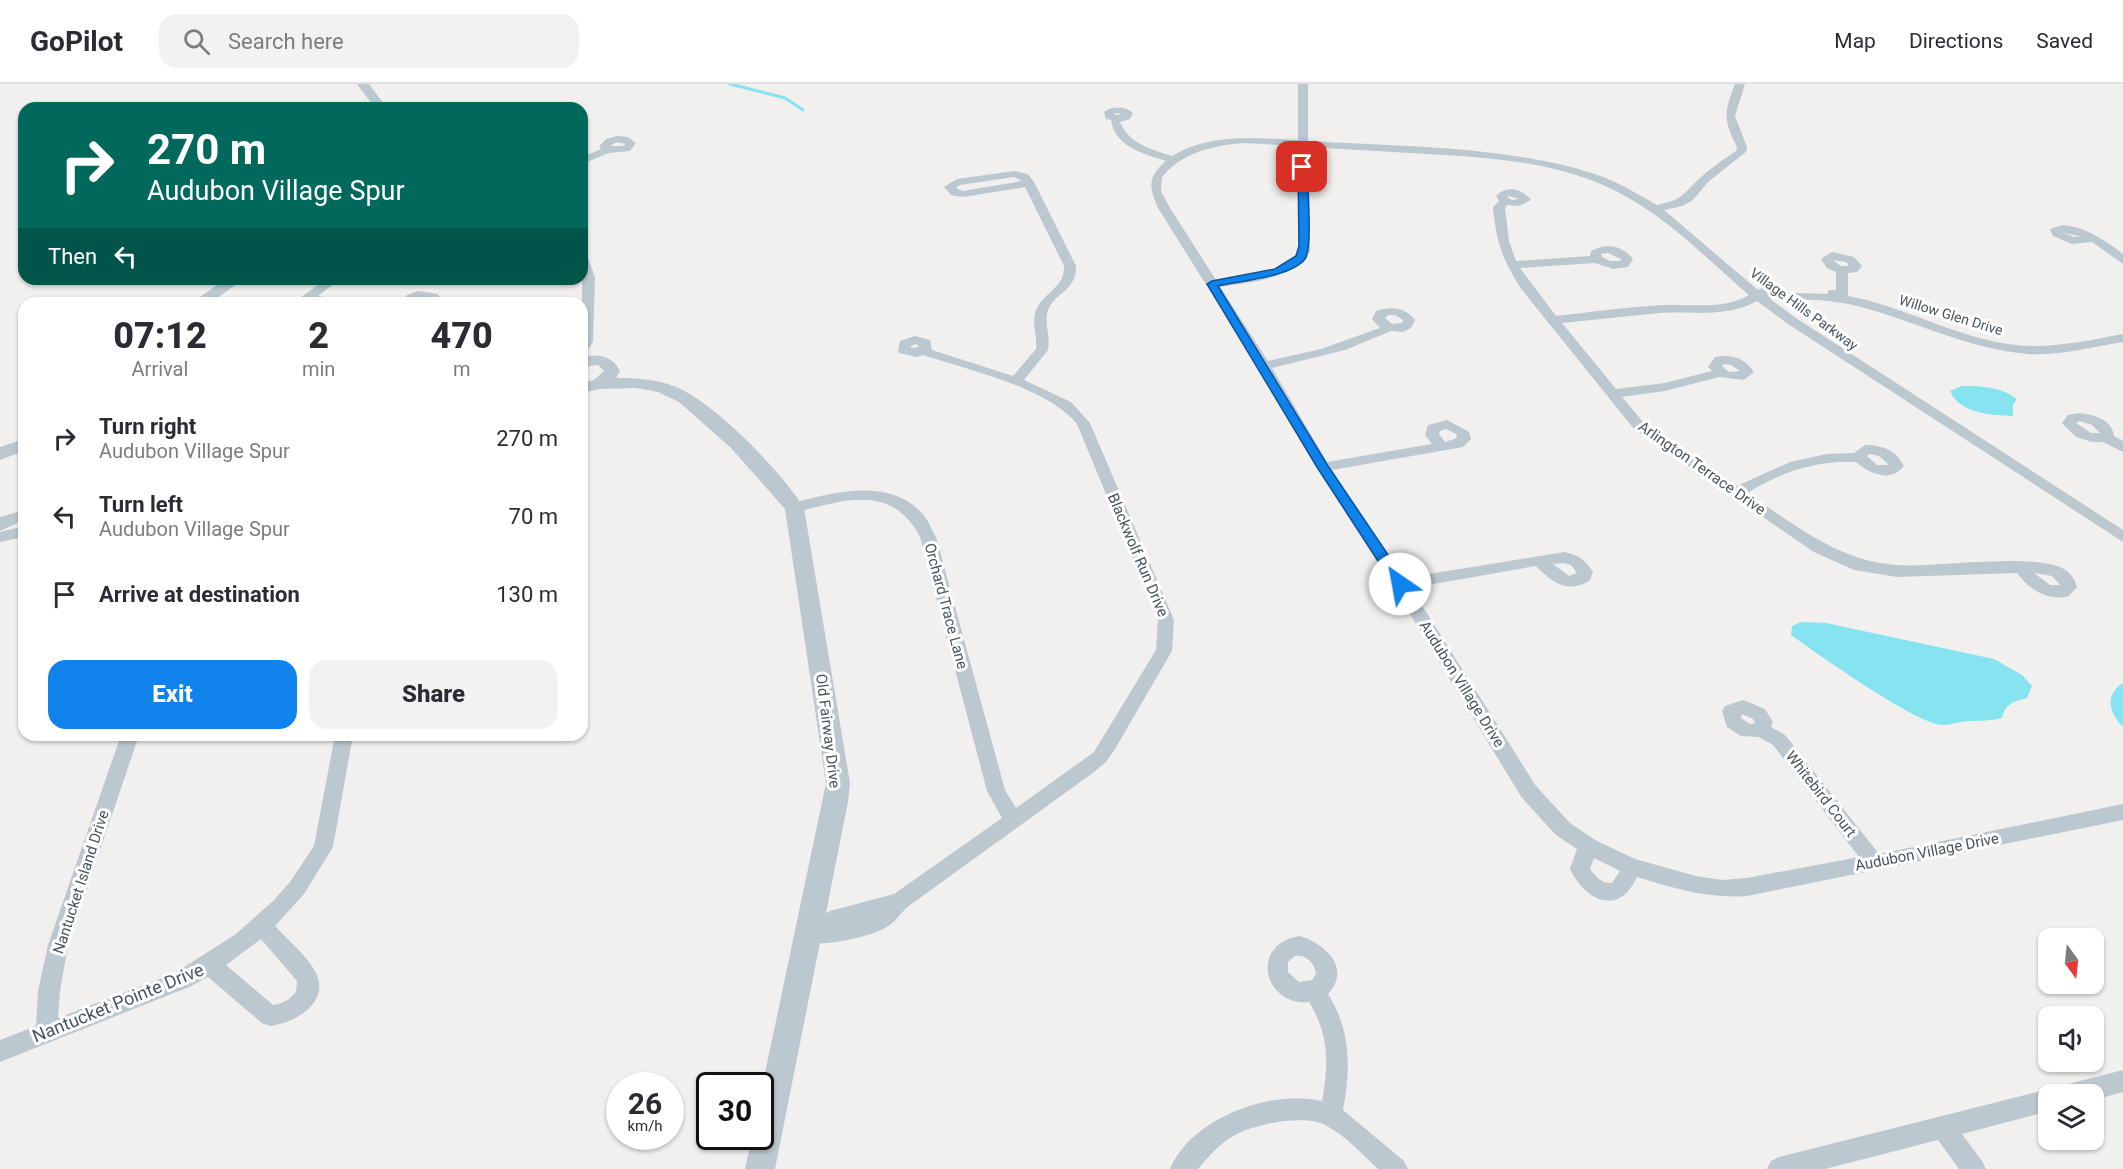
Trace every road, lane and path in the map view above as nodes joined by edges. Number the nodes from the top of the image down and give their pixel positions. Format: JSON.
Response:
{"nodes":[{"id":1,"x":363,"y":84,"type":"edge"},
{"id":2,"x":1304,"y":84,"type":"edge"},
{"id":3,"x":1740,"y":84,"type":"edge"},
{"id":4,"x":376,"y":102,"type":"edge"},
{"id":5,"x":1116,"y":119,"type":"dead end"},
{"id":6,"x":1302,"y":143,"type":"junction"},
{"id":7,"x":607,"y":150,"type":"dead end"},
{"id":8,"x":588,"y":158,"type":"edge"},
{"id":9,"x":1173,"y":160,"type":"junction"},
{"id":10,"x":1028,"y":182,"type":"junction"},
{"id":11,"x":1506,"y":201,"type":"dead end"},
{"id":12,"x":1655,"y":210,"type":"junction"},
{"id":13,"x":2092,"y":239,"type":"junction"},
{"id":14,"x":1597,"y":259,"type":"dead end"},
{"id":15,"x":2123,"y":260,"type":"edge"},
{"id":16,"x":1511,"y":265,"type":"junction"},
{"id":17,"x":1842,"y":270,"type":"dead end"},
{"id":18,"x":588,"y":272,"type":"edge"},
{"id":19,"x":1212,"y":284,"type":"junction"},
{"id":20,"x":227,"y":285,"type":"edge"},
{"id":21,"x":325,"y":285,"type":"edge"},
{"id":22,"x":1754,"y":296,"type":"junction"},
{"id":23,"x":208,"y":297,"type":"edge"},
{"id":24,"x":308,"y":297,"type":"edge"},
{"id":25,"x":414,"y":297,"type":"edge"},
{"id":26,"x":434,"y":297,"type":"edge"},
{"id":27,"x":588,"y":297,"type":"edge"},
{"id":28,"x":1824,"y":298,"type":"junction"},
{"id":29,"x":1842,"y":298,"type":"junction"},
{"id":30,"x":1552,"y":320,"type":"junction"},
{"id":31,"x":1792,"y":321,"type":"junction"},
{"id":32,"x":1388,"y":327,"type":"dead end"},
{"id":33,"x":2123,"y":338,"type":"edge"},
{"id":34,"x":588,"y":346,"type":"edge"},
{"id":35,"x":923,"y":351,"type":"dead end"},
{"id":36,"x":588,"y":363,"type":"edge"},
{"id":37,"x":608,"y":366,"type":"junction"},
{"id":38,"x":1264,"y":366,"type":"junction"},
{"id":39,"x":1720,"y":373,"type":"dead end"},
{"id":40,"x":1015,"y":382,"type":"junction"},
{"id":41,"x":599,"y":384,"type":"junction"},
{"id":42,"x":658,"y":386,"type":"junction"},
{"id":43,"x":588,"y":387,"type":"edge"},
{"id":44,"x":1612,"y":394,"type":"junction"},
{"id":45,"x":2105,"y":437,"type":"dead end"},
{"id":46,"x":1441,"y":446,"type":"junction"},
{"id":47,"x":2123,"y":447,"type":"edge"},
{"id":48,"x":1860,"y":458,"type":"dead end"},
{"id":49,"x":1323,"y":467,"type":"junction"},
{"id":50,"x":1736,"y":493,"type":"junction"},
{"id":51,"x":794,"y":508,"type":"junction"},
{"id":52,"x":18,"y":517,"type":"edge"},
{"id":53,"x":0,"y":526,"type":"edge"},
{"id":54,"x":18,"y":534,"type":"edge"},
{"id":55,"x":0,"y":537,"type":"edge"},
{"id":56,"x":2123,"y":537,"type":"edge"},
{"id":57,"x":1540,"y":560,"type":"junction"},
{"id":58,"x":2022,"y":569,"type":"dead end"},
{"id":59,"x":1400,"y":584,"type":"junction"},
{"id":60,"x":1761,"y":729,"type":"dead end"},
{"id":61,"x":128,"y":741,"type":"edge"},
{"id":62,"x":343,"y":741,"type":"edge"},
{"id":63,"x":2123,"y":812,"type":"edge"},
{"id":64,"x":1013,"y":821,"type":"junction"},
{"id":65,"x":1588,"y":846,"type":"junction"},
{"id":66,"x":1875,"y":863,"type":"junction"},
{"id":67,"x":1631,"y":867,"type":"junction"},
{"id":68,"x":261,"y":924,"type":"junction"},
{"id":69,"x":808,"y":934,"type":"junction"},
{"id":70,"x":210,"y":965,"type":"junction"},
{"id":71,"x":1315,"y":992,"type":"dead end"},
{"id":72,"x":46,"y":1033,"type":"junction"},
{"id":73,"x":0,"y":1051,"type":"edge"},
{"id":74,"x":2123,"y":1081,"type":"edge"},
{"id":75,"x":2104,"y":1086,"type":"edge"},
{"id":76,"x":2038,"y":1103,"type":"edge"},
{"id":77,"x":1331,"y":1115,"type":"junction"},
{"id":78,"x":1943,"y":1128,"type":"junction"},
{"id":79,"x":760,"y":1169,"type":"edge"},
{"id":80,"x":1182,"y":1169,"type":"edge"},
{"id":81,"x":1396,"y":1169,"type":"edge"},
{"id":82,"x":1779,"y":1169,"type":"edge"},
{"id":83,"x":1974,"y":1169,"type":"edge"}],
"edges":[{"from":1,"to":4,"type":"street"},
{"from":2,"to":6,"type":"street"},
{"from":3,"to":12,"type":"street"},
{"from":5,"to":9,"type":"street"},
{"from":6,"to":9,"type":"street"},
{"from":6,"to":12,"type":"street","name":"Village Hills Parkway"},
{"from":6,"to":19,"type":"street"},
{"from":7,"to":8,"type":"street"},
{"from":9,"to":19,"type":"street","name":"Audubon Village Drive"},
{"from":10,"to":10,"type":"street"},
{"from":10,"to":40,"type":"street"},
{"from":11,"to":16,"type":"street","name":"Arlington Terrace Drive"},
{"from":12,"to":22,"type":"street","name":"Village Hills Parkway"},
{"from":13,"to":13,"type":"street"},
{"from":13,"to":15,"type":"street"},
{"from":14,"to":16,"type":"street"},
{"from":16,"to":30,"type":"street","name":"Arlington Terrace Drive"},
{"from":17,"to":29,"type":"street"},
{"from":18,"to":27,"type":"street"},
{"from":19,"to":38,"type":"street","name":"Audubon Village Drive"},
{"from":20,"to":23,"type":"street"},
{"from":21,"to":24,"type":"street"},
{"from":22,"to":28,"type":"street","name":"Willow Glen Drive"},
{"from":22,"to":29,"type":"street","name":"Willow Glen Drive"},
{"from":22,"to":30,"type":"street"},
{"from":22,"to":31,"type":"street","name":"Village Hills Parkway"},
{"from":25,"to":26,"type":"street"},
{"from":28,"to":29,"type":"street","name":"Willow Glen Drive"},
{"from":28,"to":31,"type":"street"},
{"from":29,"to":33,"type":"street","name":"Willow Glen Drive"},
{"from":30,"to":44,"type":"street","name":"Arlington Terrace Drive"},
{"from":31,"to":56,"type":"street","name":"Village Hills Parkway"},
{"from":32,"to":38,"type":"street"},
{"from":34,"to":37,"type":"street"},
{"from":35,"to":40,"type":"street","name":"Blackwolf Run Drive"},
{"from":36,"to":37,"type":"street","name":"Old Fairway Drive"},
{"from":37,"to":41,"type":"street"},
{"from":37,"to":42,"type":"street","name":"Old Fairway Drive"},
{"from":38,"to":49,"type":"street","name":"Audubon Village Drive"},
{"from":39,"to":44,"type":"street"},
{"from":40,"to":64,"type":"street","name":"Blackwolf Run Drive"},
{"from":41,"to":42,"type":"street","name":"Old Fairway Drive"},
{"from":41,"to":43,"type":"street","name":"Old Fairway Drive"},
{"from":42,"to":51,"type":"street","name":"Old Fairway Drive"},
{"from":44,"to":50,"type":"street","name":"Arlington Terrace Drive"},
{"from":45,"to":47,"type":"street"},
{"from":46,"to":46,"type":"street"},
{"from":46,"to":49,"type":"street"},
{"from":48,"to":50,"type":"street"},
{"from":49,"to":59,"type":"street","name":"Audubon Village Drive"},
{"from":50,"to":58,"type":"street","name":"Arlington Terrace Drive"},
{"from":51,"to":64,"type":"street","name":"Orchard Trace Lane"},
{"from":51,"to":69,"type":"street","name":"Old Fairway Drive"},
{"from":52,"to":53,"type":"street"},
{"from":54,"to":55,"type":"street"},
{"from":57,"to":57,"type":"street"},
{"from":57,"to":59,"type":"street"},
{"from":59,"to":65,"type":"street","name":"Audubon Village Drive"},
{"from":60,"to":66,"type":"street","name":"Whitebird Court"},
{"from":61,"to":72,"type":"street","name":"Nantucket Island Drive"},
{"from":62,"to":68,"type":"street","name":"Nantucket Pointe Drive"},
{"from":63,"to":66,"type":"street","name":"Audubon Village Drive"},
{"from":64,"to":69,"type":"street","name":"Blackwolf Run Drive"},
{"from":65,"to":67,"type":"street","name":"Audubon Village Drive"},
{"from":65,"to":67,"type":"street"},
{"from":66,"to":67,"type":"street","name":"Audubon Village Drive"},
{"from":68,"to":70,"type":"street","name":"Nantucket Pointe Drive"},
{"from":68,"to":70,"type":"street"},
{"from":69,"to":79,"type":"street","name":"Old Fairway Drive"},
{"from":70,"to":72,"type":"street","name":"Nantucket Pointe Drive"},
{"from":71,"to":77,"type":"street"},
{"from":72,"to":73,"type":"street","name":"Nantucket Pointe Drive"},
{"from":74,"to":75,"type":"street"},
{"from":76,"to":78,"type":"street"},
{"from":77,"to":80,"type":"street"},
{"from":77,"to":81,"type":"street"},
{"from":78,"to":82,"type":"street"},
{"from":78,"to":83,"type":"street"}]}
